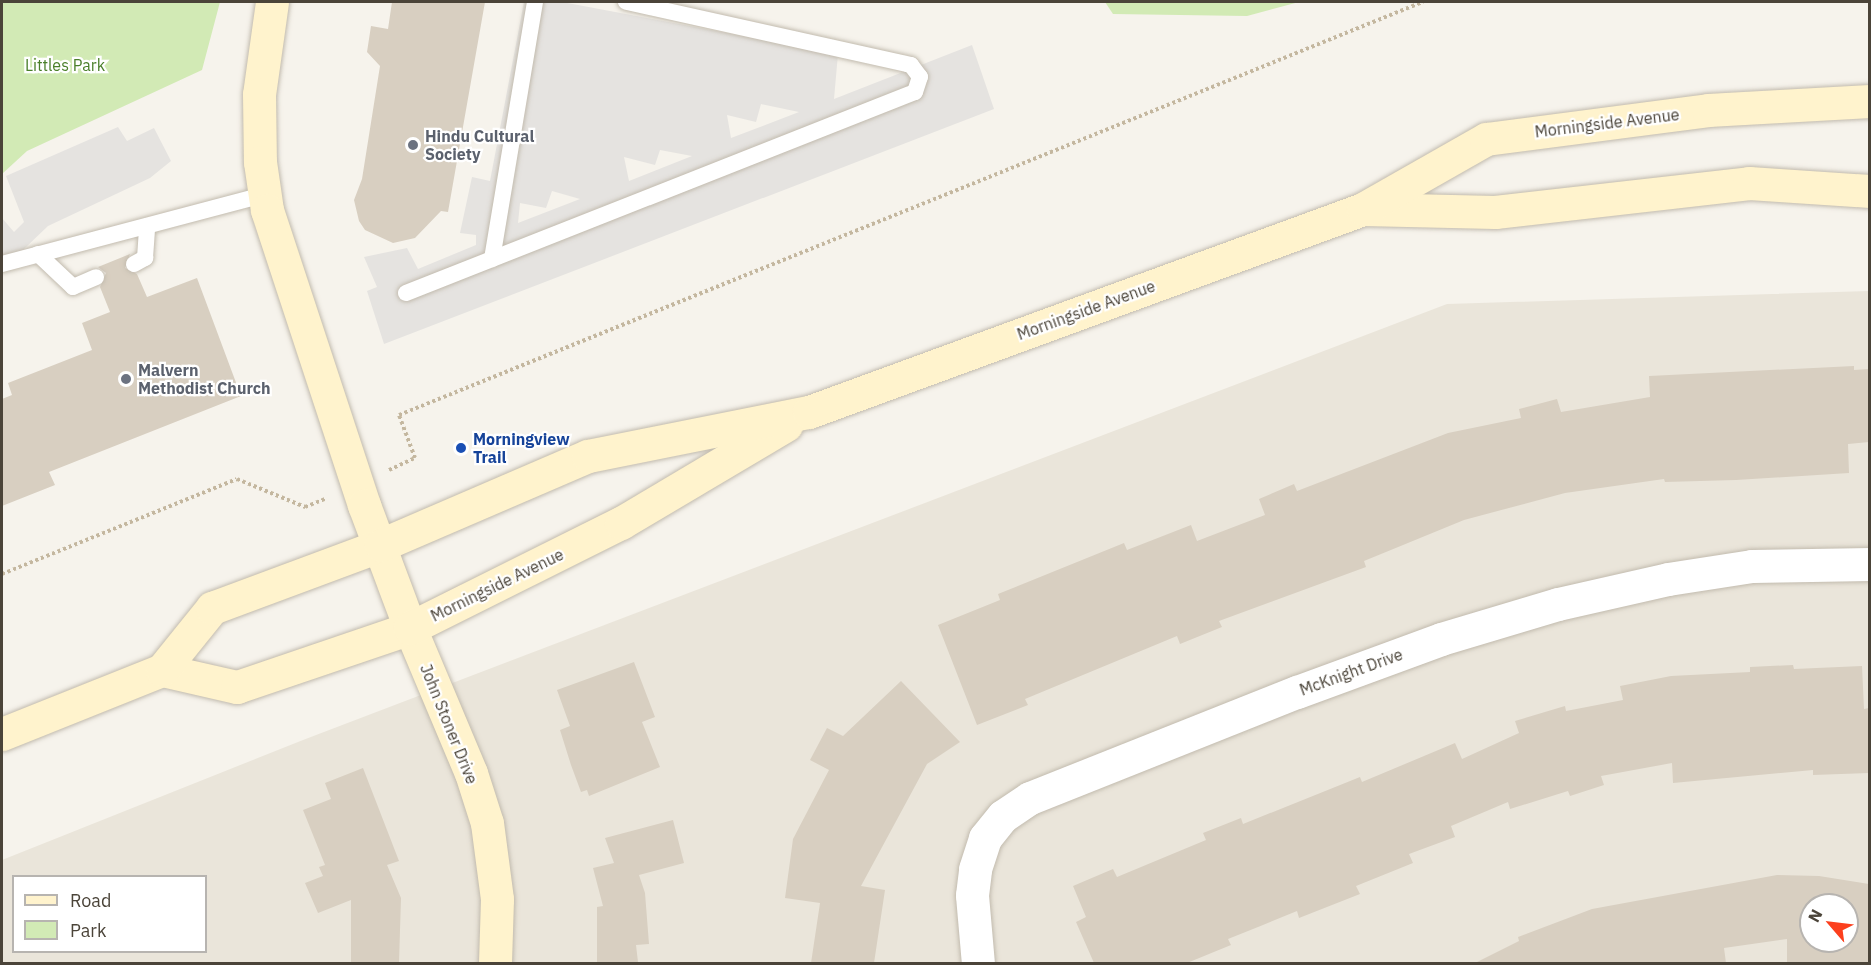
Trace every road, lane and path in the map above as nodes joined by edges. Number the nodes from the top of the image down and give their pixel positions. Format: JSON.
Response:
{"nodes":[{"id":1,"x":272,"y":2,"type":"edge"},
{"id":2,"x":535,"y":2,"type":"edge"},
{"id":3,"x":626,"y":2,"type":"edge"},
{"id":4,"x":1423,"y":2,"type":"edge"},
{"id":5,"x":1869,"y":101,"type":"edge"},
{"id":6,"x":1869,"y":191,"type":"edge"},
{"id":7,"x":264,"y":195,"type":"junction"},
{"id":8,"x":1363,"y":209,"type":"junction"},
{"id":9,"x":147,"y":226,"type":"junction"},
{"id":10,"x":38,"y":254,"type":"junction"},
{"id":11,"x":492,"y":259,"type":"junction"},
{"id":12,"x":2,"y":264,"type":"edge"},
{"id":13,"x":134,"y":264,"type":"dead end"},
{"id":14,"x":96,"y":277,"type":"dead end"},
{"id":15,"x":406,"y":293,"type":"dead end"},
{"id":16,"x":808,"y":412,"type":"junction"},
{"id":17,"x":391,"y":469,"type":"dead end"},
{"id":18,"x":328,"y":497,"type":"dead end"},
{"id":19,"x":381,"y":545,"type":"junction"},
{"id":20,"x":1869,"y":564,"type":"edge"},
{"id":21,"x":2,"y":574,"type":"edge"},
{"id":22,"x":410,"y":628,"type":"junction"},
{"id":23,"x":162,"y":670,"type":"junction"},
{"id":24,"x":2,"y":734,"type":"edge"},
{"id":25,"x":495,"y":963,"type":"edge"},
{"id":26,"x":978,"y":963,"type":"edge"}],
"edges":[{"from":1,"to":7,"type":"main road"},
{"from":2,"to":11,"type":"lane"},
{"from":3,"to":11,"type":"lane"},
{"from":4,"to":17,"type":"path"},
{"from":5,"to":8,"type":"main road","name":"Morningside Avenue"},
{"from":6,"to":8,"type":"main road","name":"Morningside Avenue"},
{"from":7,"to":9,"type":"lane"},
{"from":7,"to":19,"type":"main road"},
{"from":8,"to":16,"type":"main road","name":"Morningside Avenue"},
{"from":9,"to":10,"type":"lane"},
{"from":9,"to":13,"type":"lane"},
{"from":10,"to":12,"type":"lane"},
{"from":10,"to":14,"type":"lane"},
{"from":11,"to":15,"type":"lane"},
{"from":16,"to":19,"type":"main road","name":"Morningside Avenue"},
{"from":16,"to":22,"type":"main road","name":"Morningside Avenue"},
{"from":18,"to":21,"type":"path"},
{"from":19,"to":22,"type":"main road","name":"John Stoner Drive"},
{"from":19,"to":23,"type":"main road","name":"Morningside Avenue"},
{"from":20,"to":26,"type":"street","name":"McKnight Drive"},
{"from":22,"to":23,"type":"main road","name":"Morningside Avenue"},
{"from":22,"to":25,"type":"main road","name":"John Stoner Drive"},
{"from":23,"to":24,"type":"main road","name":"Morningside Avenue"}]}
